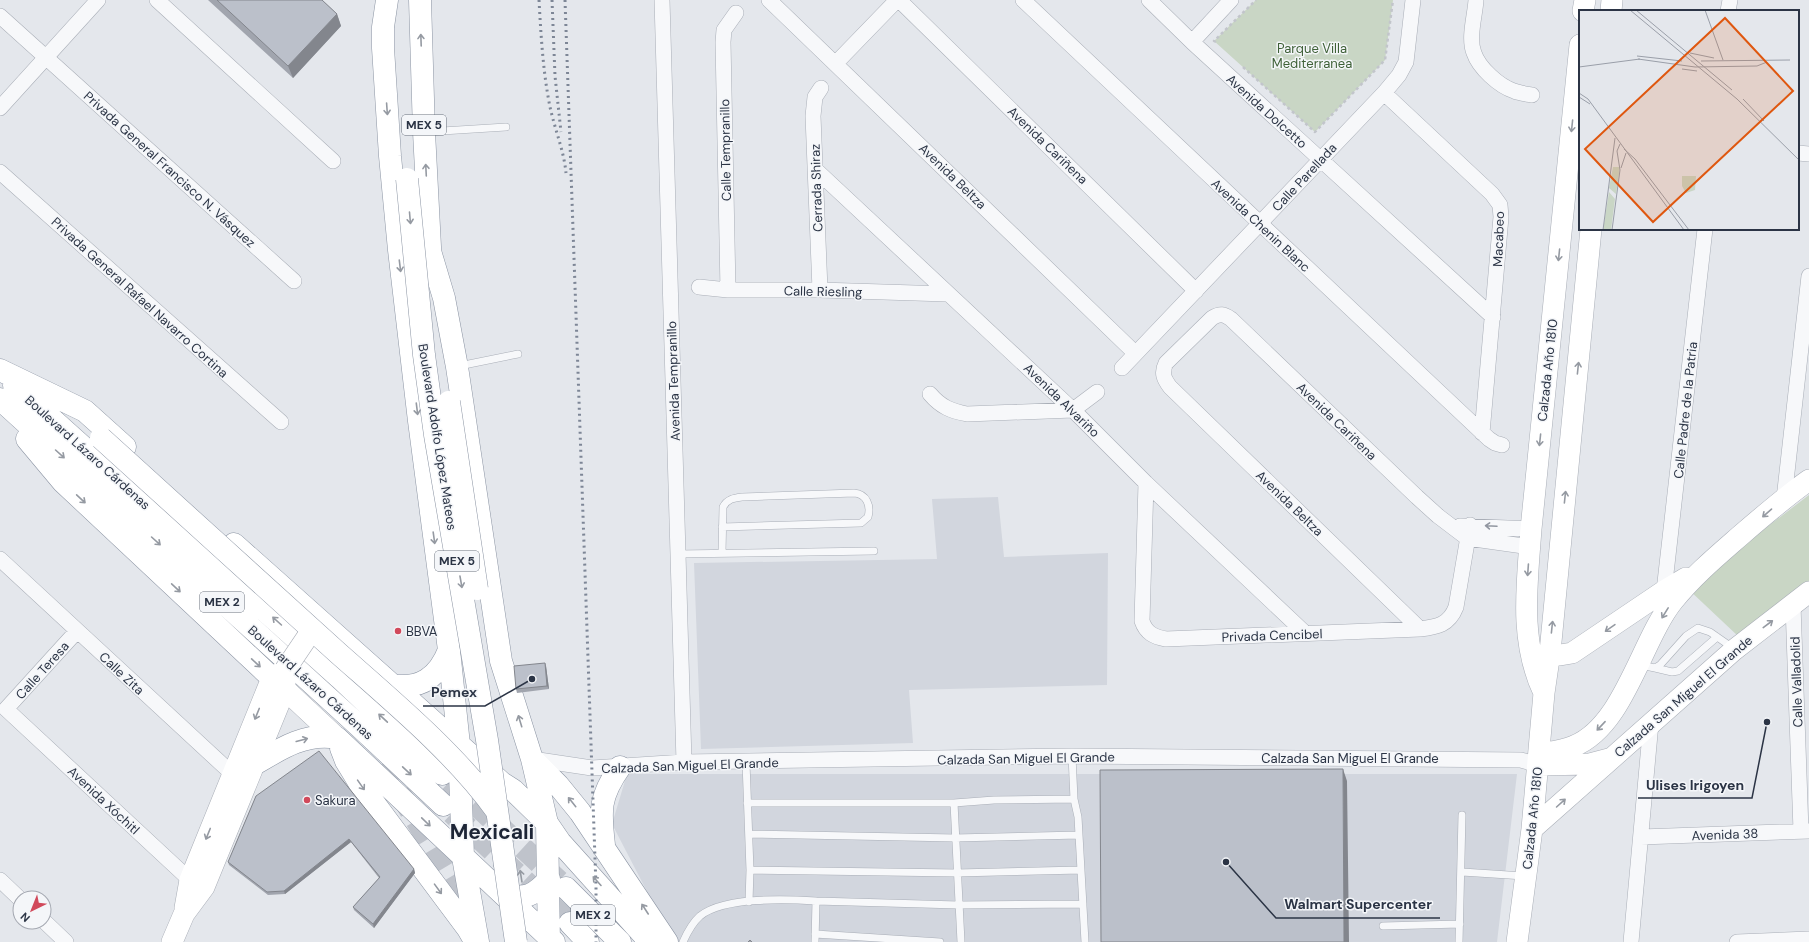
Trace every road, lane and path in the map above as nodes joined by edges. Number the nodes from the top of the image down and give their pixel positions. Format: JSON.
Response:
{"nodes":[{"id":1,"x":98,"y":0,"type":"edge"},
{"id":2,"x":157,"y":0,"type":"edge"},
{"id":3,"x":387,"y":0,"type":"edge"},
{"id":4,"x":393,"y":0,"type":"edge"},
{"id":5,"x":420,"y":0,"type":"edge"},
{"id":6,"x":662,"y":0,"type":"edge"},
{"id":7,"x":769,"y":0,"type":"edge"},
{"id":8,"x":898,"y":0,"type":"edge"},
{"id":9,"x":1023,"y":0,"type":"edge"},
{"id":10,"x":1149,"y":0,"type":"edge"},
{"id":11,"x":1231,"y":0,"type":"edge"},
{"id":12,"x":1256,"y":0,"type":"edge"},
{"id":13,"x":1394,"y":0,"type":"edge"},
{"id":14,"x":1413,"y":0,"type":"edge"},
{"id":15,"x":1476,"y":0,"type":"edge"},
{"id":16,"x":1585,"y":0,"type":"edge"},
{"id":17,"x":1612,"y":0,"type":"edge"},
{"id":18,"x":1730,"y":0,"type":"edge"},
{"id":19,"x":1584,"y":10,"type":"edge"},
{"id":20,"x":1611,"y":10,"type":"edge"},
{"id":21,"x":1728,"y":10,"type":"edge"},
{"id":22,"x":736,"y":13,"type":"dead end"},
{"id":23,"x":0,"y":16,"type":"edge"},
{"id":24,"x":1192,"y":42,"type":"junction"},
{"id":25,"x":1220,"y":47,"type":"dead end"},
{"id":26,"x":1579,"y":56,"type":"edge"},
{"id":27,"x":45,"y":58,"type":"junction"},
{"id":28,"x":836,"y":63,"type":"junction"},
{"id":29,"x":1238,"y":63,"type":"dead end"},
{"id":30,"x":821,"y":88,"type":"dead end"},
{"id":31,"x":1384,"y":93,"type":"junction"},
{"id":32,"x":1532,"y":95,"type":"dead end"},
{"id":33,"x":0,"y":108,"type":"edge"},
{"id":34,"x":506,"y":127,"type":"dead end"},
{"id":35,"x":424,"y":132,"type":"junction"},
{"id":36,"x":1799,"y":153,"type":"edge"},
{"id":37,"x":1809,"y":154,"type":"edge"},
{"id":38,"x":1320,"y":159,"type":"junction"},
{"id":39,"x":333,"y":161,"type":"dead end"},
{"id":40,"x":816,"y":170,"type":"junction"},
{"id":41,"x":0,"y":172,"type":"edge"},
{"id":42,"x":1260,"y":224,"type":"junction"},
{"id":43,"x":1591,"y":230,"type":"edge"},
{"id":44,"x":1705,"y":230,"type":"edge"},
{"id":45,"x":430,"y":251,"type":"junction"},
{"id":46,"x":1809,"y":276,"type":"edge"},
{"id":47,"x":294,"y":281,"type":"dead end"},
{"id":48,"x":699,"y":287,"type":"dead end"},
{"id":49,"x":728,"y":290,"type":"junction"},
{"id":50,"x":820,"y":290,"type":"junction"},
{"id":51,"x":1196,"y":291,"type":"junction"},
{"id":52,"x":947,"y":294,"type":"junction"},
{"id":53,"x":1224,"y":315,"type":"joint"},
{"id":54,"x":1493,"y":317,"type":"junction"},
{"id":55,"x":1135,"y":353,"type":"junction"},
{"id":56,"x":518,"y":354,"type":"dead end"},
{"id":57,"x":457,"y":367,"type":"junction"},
{"id":58,"x":1122,"y":368,"type":"dead end"},
{"id":59,"x":0,"y":371,"type":"edge"},
{"id":60,"x":1097,"y":392,"type":"dead end"},
{"id":61,"x":930,"y":394,"type":"dead end"},
{"id":62,"x":54,"y":396,"type":"junction"},
{"id":63,"x":0,"y":399,"type":"edge"},
{"id":64,"x":0,"y":407,"type":"edge"},
{"id":65,"x":1074,"y":410,"type":"junction"},
{"id":66,"x":281,"y":422,"type":"dead end"},
{"id":67,"x":1482,"y":432,"type":"junction"},
{"id":68,"x":1502,"y":445,"type":"dead end"},
{"id":69,"x":1809,"y":480,"type":"edge"},
{"id":70,"x":1146,"y":483,"type":"junction"},
{"id":71,"x":1784,"y":498,"type":"junction"},
{"id":72,"x":722,"y":527,"type":"junction"},
{"id":73,"x":1468,"y":531,"type":"junction"},
{"id":74,"x":1530,"y":538,"type":"junction"},
{"id":75,"x":874,"y":550,"type":"dead end"},
{"id":76,"x":722,"y":553,"type":"junction"},
{"id":77,"x":677,"y":554,"type":"junction"},
{"id":78,"x":0,"y":559,"type":"edge"},
{"id":79,"x":1702,"y":569,"type":"junction"},
{"id":80,"x":1664,"y":591,"type":"junction"},
{"id":81,"x":1809,"y":592,"type":"edge"},
{"id":82,"x":1793,"y":605,"type":"junction"},
{"id":83,"x":316,"y":625,"type":"junction"},
{"id":84,"x":1420,"y":629,"type":"junction"},
{"id":85,"x":77,"y":631,"type":"junction"},
{"id":86,"x":1305,"y":633,"type":"junction"},
{"id":87,"x":1717,"y":637,"type":"junction"},
{"id":88,"x":449,"y":650,"type":"junction"},
{"id":89,"x":1734,"y":650,"type":"junction"},
{"id":90,"x":1550,"y":652,"type":"junction"},
{"id":91,"x":1646,"y":666,"type":"junction"},
{"id":92,"x":281,"y":679,"type":"junction"},
{"id":93,"x":390,"y":685,"type":"junction"},
{"id":94,"x":1544,"y":693,"type":"junction"},
{"id":95,"x":6,"y":709,"type":"joint"},
{"id":96,"x":1651,"y":723,"type":"junction"},
{"id":97,"x":359,"y":726,"type":"junction"},
{"id":98,"x":337,"y":738,"type":"junction"},
{"id":99,"x":459,"y":745,"type":"junction"},
{"id":100,"x":1072,"y":756,"type":"junction"},
{"id":101,"x":1611,"y":758,"type":"junction"},
{"id":102,"x":532,"y":759,"type":"junction"},
{"id":103,"x":1532,"y":760,"type":"junction"},
{"id":104,"x":684,"y":762,"type":"junction"},
{"id":105,"x":746,"y":762,"type":"junction"},
{"id":106,"x":255,"y":764,"type":"junction"},
{"id":107,"x":382,"y":764,"type":"tunnel mouth"},
{"id":108,"x":620,"y":767,"type":"junction"},
{"id":109,"x":442,"y":774,"type":"tunnel mouth"},
{"id":110,"x":239,"y":781,"type":"junction"},
{"id":111,"x":502,"y":783,"type":"junction"},
{"id":112,"x":1074,"y":799,"type":"junction"},
{"id":113,"x":748,"y":803,"type":"junction"},
{"id":114,"x":954,"y":803,"type":"junction"},
{"id":115,"x":452,"y":811,"type":"junction"},
{"id":116,"x":1462,"y":815,"type":"dead end"},
{"id":117,"x":547,"y":823,"type":"junction"},
{"id":118,"x":1532,"y":828,"type":"junction"},
{"id":119,"x":1805,"y":831,"type":"edge"},
{"id":120,"x":749,"y":834,"type":"junction"},
{"id":121,"x":1079,"y":835,"type":"junction"},
{"id":122,"x":1641,"y":837,"type":"junction"},
{"id":123,"x":515,"y":838,"type":"junction"},
{"id":124,"x":955,"y":838,"type":"junction"},
{"id":125,"x":604,"y":846,"type":"junction"},
{"id":126,"x":463,"y":857,"type":"junction"},
{"id":127,"x":750,"y":870,"type":"junction"},
{"id":128,"x":1081,"y":870,"type":"junction"},
{"id":129,"x":1462,"y":872,"type":"junction"},
{"id":130,"x":957,"y":873,"type":"junction"},
{"id":131,"x":1526,"y":876,"type":"junction"},
{"id":132,"x":0,"y":880,"type":"edge"},
{"id":133,"x":197,"y":883,"type":"junction"},
{"id":134,"x":557,"y":883,"type":"junction"},
{"id":135,"x":12,"y":891,"type":"edge"},
{"id":136,"x":503,"y":894,"type":"junction"},
{"id":137,"x":816,"y":901,"type":"junction"},
{"id":138,"x":749,"y":902,"type":"junction"},
{"id":139,"x":1083,"y":904,"type":"junction"},
{"id":140,"x":958,"y":905,"type":"junction"},
{"id":141,"x":570,"y":923,"type":"tunnel mouth"},
{"id":142,"x":1460,"y":924,"type":"junction"},
{"id":143,"x":1383,"y":926,"type":"dead end"},
{"id":144,"x":52,"y":929,"type":"edge"},
{"id":145,"x":815,"y":934,"type":"junction"},
{"id":146,"x":1809,"y":939,"type":"edge"},
{"id":147,"x":546,"y":941,"type":"edge"},
{"id":148,"x":66,"y":942,"type":"edge"},
{"id":149,"x":172,"y":942,"type":"edge"},
{"id":150,"x":477,"y":942,"type":"edge"},
{"id":151,"x":516,"y":942,"type":"edge"},
{"id":152,"x":588,"y":942,"type":"edge"},
{"id":153,"x":620,"y":942,"type":"edge"},
{"id":154,"x":650,"y":942,"type":"edge"},
{"id":155,"x":667,"y":942,"type":"edge"},
{"id":156,"x":683,"y":942,"type":"edge"},
{"id":157,"x":815,"y":942,"type":"edge"},
{"id":158,"x":940,"y":942,"type":"edge"},
{"id":159,"x":961,"y":942,"type":"edge"},
{"id":160,"x":1085,"y":942,"type":"edge"},
{"id":161,"x":1460,"y":942,"type":"edge"},
{"id":162,"x":1517,"y":942,"type":"edge"},
{"id":163,"x":1631,"y":942,"type":"edge"},
{"id":164,"x":1737,"y":942,"type":"edge"}],
"edges":[{"from":1,"to":27,"type":"street"},
{"from":2,"to":39,"type":"street"},
{"from":3,"to":88,"type":"highway","one_way":true},
{"from":4,"to":151,"type":"highway","name":"Boulevard Adolfo López Mateos","number":"MEX 5","one_way":true,"bridge":true},
{"from":35,"to":5,"type":"highway","name":"Boulevard Adolfo López Mateos","number":"MEX 5","one_way":true},
{"from":6,"to":77,"type":"street","name":"Avenida Tempranillo"},
{"from":7,"to":28,"type":"street","name":"Avenida Beltza"},
{"from":8,"to":28,"type":"street"},
{"from":8,"to":51,"type":"street","name":"Avenida Cariñena"},
{"from":9,"to":42,"type":"street","name":"Avenida Chenin Blanc"},
{"from":10,"to":24,"type":"street","name":"Avenida Dolcetto"},
{"from":11,"to":24,"type":"street"},
{"from":12,"to":25,"type":"path"},
{"from":13,"to":29,"type":"path"},
{"from":14,"to":31,"type":"street","name":"Calle Parellada"},
{"from":15,"to":32,"type":"street"},
{"from":16,"to":19,"type":"street"},
{"from":17,"to":20,"type":"street"},
{"from":18,"to":21,"type":"street"},
{"from":22,"to":49,"type":"street","name":"Calle Tempranillo"},
{"from":23,"to":27,"type":"street","name":"Privada General Francisco N. Vásquez"},
{"from":24,"to":38,"type":"street","name":"Avenida Dolcetto"},
{"from":26,"to":74,"type":"street","name":"Calzada Año 1810","one_way":true},
{"from":27,"to":33,"type":"street"},
{"from":27,"to":47,"type":"street","name":"Privada General Francisco N. Vásquez"},
{"from":28,"to":55,"type":"street","name":"Avenida Beltza"},
{"from":30,"to":40,"type":"street","name":"Cerrada Shiraz"},
{"from":31,"to":38,"type":"street","name":"Calle Parellada"},
{"from":31,"to":54,"type":"street","name":"Macabeo"},
{"from":34,"to":35,"type":"lane"},
{"from":45,"to":35,"type":"highway","name":"Boulevard Adolfo López Mateos","number":"MEX 5","one_way":true},
{"from":36,"to":37,"type":"street"},
{"from":38,"to":42,"type":"street","name":"Calle Parellada"},
{"from":38,"to":54,"type":"street","name":"Avenida Dolcetto"},
{"from":40,"to":50,"type":"street","name":"Cerrada Shiraz"},
{"from":40,"to":52,"type":"street","name":"Avenida Alvariño"},
{"from":41,"to":66,"type":"street","name":"Privada General Rafael Navarro Cortina"},
{"from":42,"to":51,"type":"street","name":"Calle Parellada"},
{"from":42,"to":67,"type":"street","name":"Avenida Chenin Blanc"},
{"from":90,"to":43,"type":"street","name":"Calzada Año 1810","one_way":true},
{"from":44,"to":80,"type":"street","name":"Calle Padre de la Patria"},
{"from":45,"to":57,"type":"highway"},
{"from":45,"to":123,"type":"highway","name":"Boulevard Adolfo López Mateos","number":"MEX 5","bridge":true},
{"from":46,"to":71,"type":"street"},
{"from":48,"to":49,"type":"street","name":"Calle Riesling"},
{"from":49,"to":50,"type":"street","name":"Calle Riesling"},
{"from":50,"to":52,"type":"street","name":"Calle Riesling"},
{"from":51,"to":55,"type":"street","name":"Calle Parellada"},
{"from":52,"to":65,"type":"street","name":"Avenida Alvariño"},
{"from":53,"to":73,"type":"street","name":"Avenida Cariñena"},
{"from":53,"to":84,"type":"street","name":"Avenida Beltza"},
{"from":54,"to":67,"type":"street","name":"Macabeo"},
{"from":55,"to":58,"type":"street","name":"Calle Parellada"},
{"from":56,"to":57,"type":"lane"},
{"from":102,"to":57,"type":"highway","one_way":true},
{"from":59,"to":62,"type":"highway"},
{"from":109,"to":59,"type":"highway","name":"Boulevard Lázaro Cárdenas","number":"MEX 2","one_way":true},
{"from":60,"to":65,"type":"street"},
{"from":61,"to":65,"type":"street"},
{"from":62,"to":83,"type":"highway"},
{"from":62,"to":123,"type":"highway","bridge":true},
{"from":63,"to":97,"type":"highway","name":"Boulevard Lázaro Cárdenas","number":"MEX 2","one_way":true},
{"from":64,"to":92,"type":"highway","one_way":true},
{"from":65,"to":70,"type":"street","name":"Avenida Alvariño"},
{"from":67,"to":68,"type":"street","name":"Avenida Chenin Blanc"},
{"from":69,"to":71,"type":"street","name":"Calzada San Miguel El Grande"},
{"from":70,"to":86,"type":"street","name":"Avenida Alvariño"},
{"from":70,"to":86,"type":"street","name":"Privada Cencibel"},
{"from":71,"to":79,"type":"street","name":"Calzada San Miguel El Grande","one_way":true},
{"from":72,"to":72,"type":"lane"},
{"from":72,"to":76,"type":"lane"},
{"from":73,"to":74,"type":"street","name":"Avenida Cariñena"},
{"from":73,"to":84,"type":"street","name":"Privada Cencibel"},
{"from":74,"to":94,"type":"street","name":"Calzada Año 1810","one_way":true},
{"from":75,"to":76,"type":"lane"},
{"from":76,"to":77,"type":"lane"},
{"from":77,"to":104,"type":"street","name":"Avenida Tempranillo"},
{"from":78,"to":85,"type":"street","name":"Calle Zita"},
{"from":79,"to":80,"type":"street"},
{"from":79,"to":91,"type":"street","name":"Calzada San Miguel El Grande","one_way":true},
{"from":80,"to":90,"type":"street","one_way":true},
{"from":81,"to":82,"type":"street","name":"Calzada San Miguel El Grande"},
{"from":89,"to":82,"type":"street","name":"Calzada San Miguel El Grande","one_way":true},
{"from":82,"to":119,"type":"street","name":"Calle Valladolid"},
{"from":83,"to":92,"type":"street","bridge":true},
{"from":83,"to":93,"type":"highway"},
{"from":84,"to":86,"type":"street","name":"Privada Cencibel"},
{"from":85,"to":95,"type":"street","name":"Calle Teresa"},
{"from":85,"to":110,"type":"street","name":"Calle Zita"},
{"from":87,"to":89,"type":"lane"},
{"from":87,"to":91,"type":"lane"},
{"from":87,"to":91,"type":"lane"},
{"from":88,"to":93,"type":"highway"},
{"from":88,"to":99,"type":"highway"},
{"from":89,"to":96,"type":"street","name":"Calzada San Miguel El Grande"},
{"from":90,"to":94,"type":"street","name":"Calzada Año 1810"},
{"from":91,"to":103,"type":"street","name":"Calzada San Miguel El Grande","one_way":true},
{"from":92,"to":98,"type":"street"},
{"from":92,"to":106,"type":"street"},
{"from":92,"to":110,"type":"street","one_way":true},
{"from":93,"to":99,"type":"highway"},
{"from":94,"to":103,"type":"street","name":"Calzada Año 1810"},
{"from":95,"to":133,"type":"street","name":"Avenida Xóchitl"},
{"from":96,"to":101,"type":"street","name":"Calzada San Miguel El Grande"},
{"from":96,"to":122,"type":"street"},
{"from":97,"to":107,"type":"highway"},
{"from":97,"to":115,"type":"highway","name":"Boulevard Lázaro Cárdenas","number":"MEX 2","one_way":true},
{"from":106,"to":98,"type":"highway","one_way":true},
{"from":98,"to":126,"type":"highway","one_way":true},
{"from":98,"to":150,"type":"highway","one_way":true},
{"from":99,"to":111,"type":"highway"},
{"from":99,"to":115,"type":"highway"},
{"from":100,"to":103,"type":"street","name":"Calzada San Miguel El Grande"},
{"from":100,"to":105,"type":"street","name":"Calzada San Miguel El Grande"},
{"from":100,"to":112,"type":"lane"},
{"from":101,"to":103,"type":"street","name":"Calzada San Miguel El Grande"},
{"from":118,"to":101,"type":"street","one_way":true},
{"from":102,"to":108,"type":"street","name":"Calzada San Miguel El Grande"},
{"from":102,"to":117,"type":"highway"},
{"from":125,"to":102,"type":"highway","one_way":true},
{"from":103,"to":118,"type":"street","name":"Calzada Año 1810"},
{"from":104,"to":105,"type":"street","name":"Calzada San Miguel El Grande"},
{"from":104,"to":108,"type":"street","name":"Calzada San Miguel El Grande"},
{"from":105,"to":113,"type":"lane"},
{"from":106,"to":110,"type":"street"},
{"from":108,"to":125,"type":"highway"},
{"from":110,"to":133,"type":"street"},
{"from":111,"to":115,"type":"highway"},
{"from":111,"to":117,"type":"highway"},
{"from":112,"to":114,"type":"lane"},
{"from":112,"to":121,"type":"lane"},
{"from":113,"to":114,"type":"lane"},
{"from":113,"to":120,"type":"lane"},
{"from":114,"to":124,"type":"lane"},
{"from":115,"to":126,"type":"highway"},
{"from":116,"to":129,"type":"lane"},
{"from":117,"to":134,"type":"highway"},
{"from":154,"to":117,"type":"highway","one_way":true},
{"from":118,"to":131,"type":"street","name":"Calzada Año 1810"},
{"from":119,"to":122,"type":"street","name":"Avenida 38"},
{"from":120,"to":124,"type":"lane"},
{"from":120,"to":127,"type":"lane"},
{"from":121,"to":124,"type":"lane"},
{"from":121,"to":128,"type":"lane"},
{"from":122,"to":163,"type":"street"},
{"from":147,"to":123,"type":"highway","name":"Boulevard Adolfo López Mateos","number":"MEX 5","one_way":true},
{"from":124,"to":130,"type":"lane"},
{"from":155,"to":125,"type":"highway","one_way":true},
{"from":126,"to":136,"type":"highway"},
{"from":126,"to":150,"type":"highway"},
{"from":127,"to":130,"type":"lane"},
{"from":127,"to":138,"type":"lane"},
{"from":128,"to":130,"type":"lane"},
{"from":128,"to":139,"type":"lane"},
{"from":129,"to":131,"type":"lane"},
{"from":129,"to":142,"type":"lane"},
{"from":130,"to":140,"type":"lane"},
{"from":131,"to":162,"type":"street","name":"Calzada Año 1810"},
{"from":132,"to":135,"type":"street"},
{"from":133,"to":149,"type":"street"},
{"from":134,"to":136,"type":"highway"},
{"from":134,"to":147,"type":"highway"},
{"from":134,"to":153,"type":"highway","number":"MEX 2"},
{"from":136,"to":147,"type":"highway"},
{"from":137,"to":138,"type":"lane"},
{"from":137,"to":140,"type":"lane"},
{"from":137,"to":145,"type":"lane"},
{"from":138,"to":156,"type":"lane"},
{"from":139,"to":140,"type":"lane"},
{"from":139,"to":160,"type":"lane"},
{"from":140,"to":159,"type":"lane"},
{"from":141,"to":152,"type":"highway","number":"MEX 2"},
{"from":142,"to":143,"type":"lane"},
{"from":142,"to":161,"type":"lane"},
{"from":144,"to":148,"type":"street"},
{"from":145,"to":157,"type":"lane"},
{"from":145,"to":158,"type":"lane"},
{"from":146,"to":164,"type":"street"}]}
